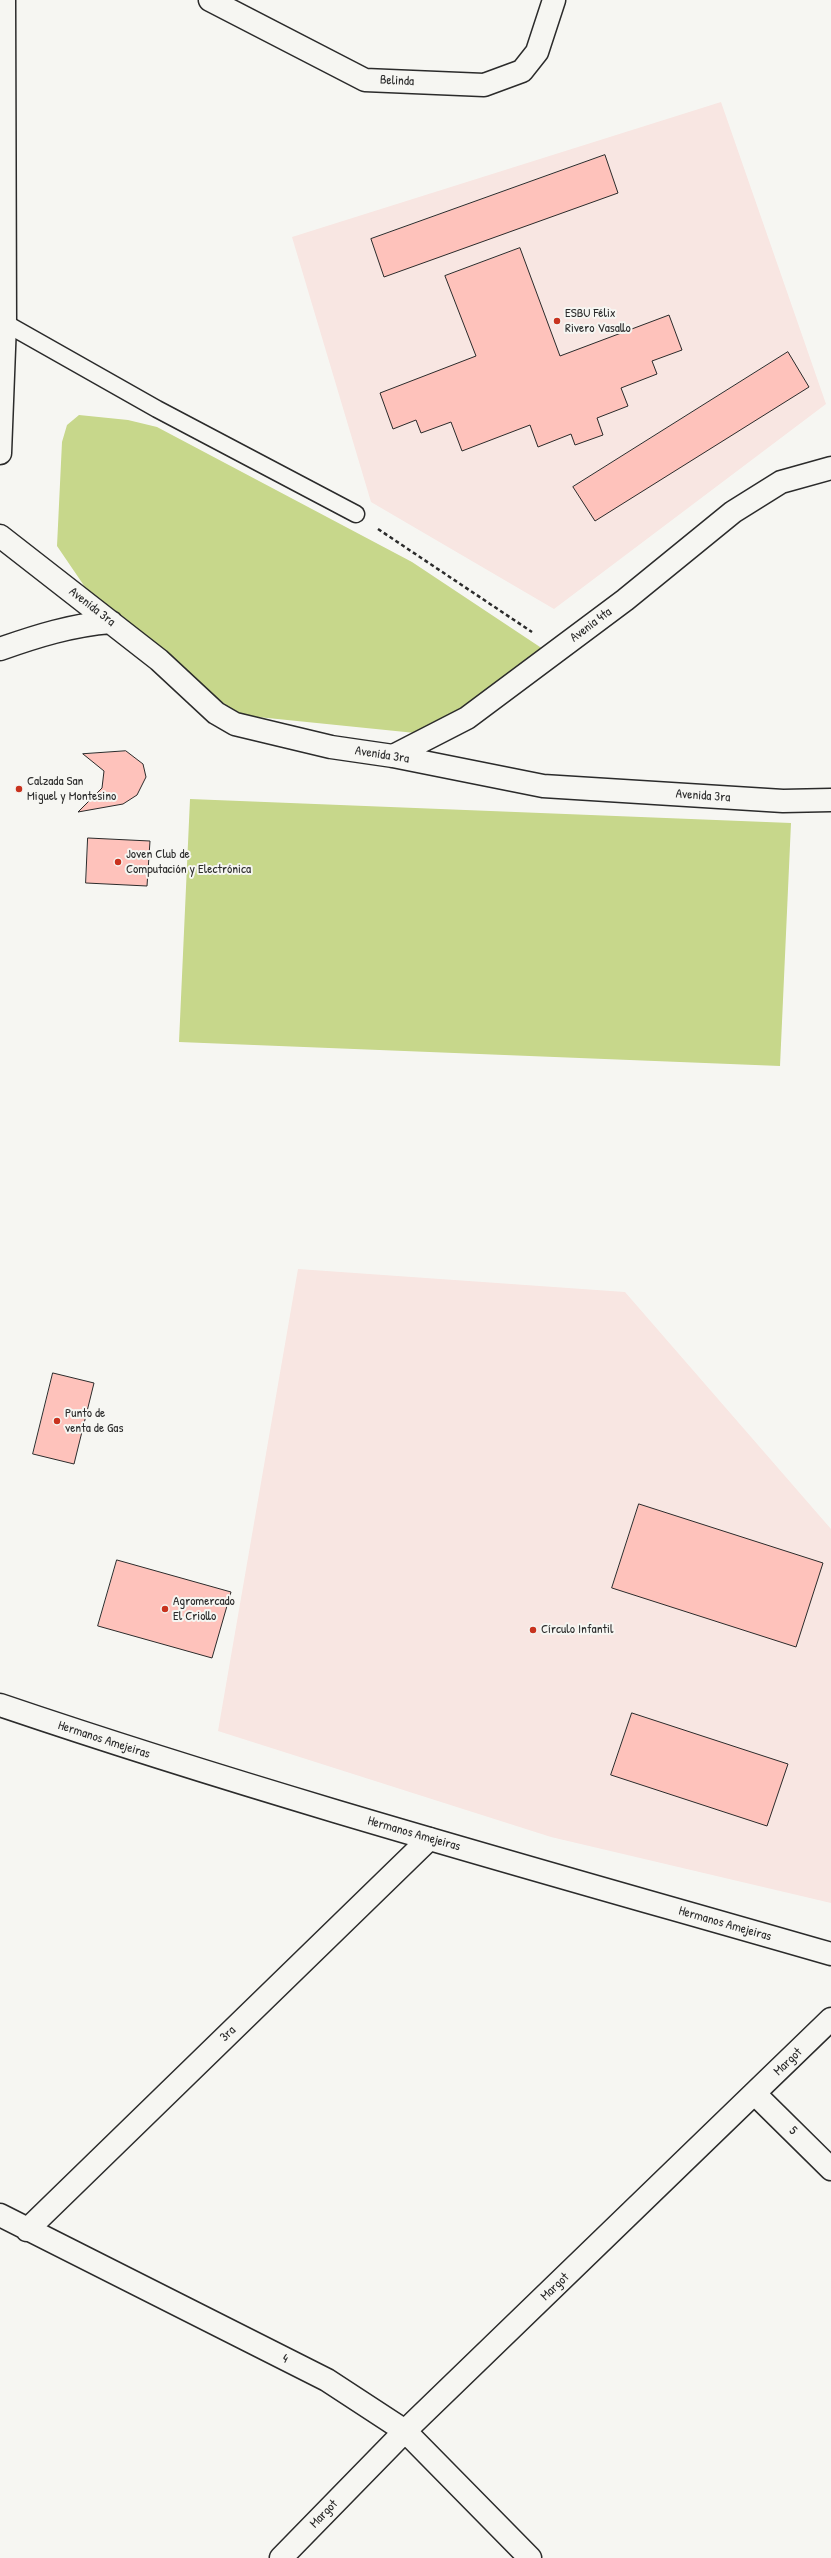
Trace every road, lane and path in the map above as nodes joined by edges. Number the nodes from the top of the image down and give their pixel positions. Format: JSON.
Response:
{"nodes":[{"id":1,"x":4,"y":0,"type":"edge"},
{"id":2,"x":210,"y":0,"type":"edge"},
{"id":3,"x":554,"y":0,"type":"edge"},
{"id":4,"x":5,"y":323,"type":"junction"},
{"id":5,"x":2,"y":352,"type":"edge"},
{"id":6,"x":0,"y":453,"type":"edge"},
{"id":7,"x":831,"y":468,"type":"edge"},
{"id":8,"x":356,"y":514,"type":"joint"},
{"id":9,"x":0,"y":536,"type":"edge"},
{"id":10,"x":112,"y":622,"type":"junction"},
{"id":11,"x":537,"y":635,"type":"dead end"},
{"id":12,"x":0,"y":649,"type":"edge"},
{"id":13,"x":393,"y":756,"type":"junction"},
{"id":14,"x":831,"y":800,"type":"edge"},
{"id":15,"x":0,"y":1705,"type":"edge"},
{"id":16,"x":429,"y":1839,"type":"junction"},
{"id":17,"x":831,"y":1954,"type":"edge"},
{"id":18,"x":831,"y":2019,"type":"edge"},
{"id":19,"x":755,"y":2094,"type":"junction"},
{"id":20,"x":831,"y":2168,"type":"edge"},
{"id":21,"x":0,"y":2215,"type":"edge"},
{"id":22,"x":27,"y":2230,"type":"junction"},
{"id":23,"x":405,"y":2431,"type":"junction"},
{"id":24,"x":281,"y":2558,"type":"edge"},
{"id":25,"x":530,"y":2558,"type":"edge"}],
"edges":[{"from":1,"to":4,"type":"street"},
{"from":2,"to":3,"type":"street","name":"Belinda"},
{"from":4,"to":5,"type":"street"},
{"from":4,"to":8,"type":"lane"},
{"from":5,"to":6,"type":"street"},
{"from":7,"to":13,"type":"street","name":"Avenia 4ta"},
{"from":8,"to":11,"type":"path"},
{"from":9,"to":10,"type":"street","name":"Avenida 3ra"},
{"from":10,"to":12,"type":"street"},
{"from":10,"to":13,"type":"street","name":"Avenida 3ra"},
{"from":13,"to":14,"type":"street","name":"Avenida 3ra"},
{"from":15,"to":16,"type":"street","name":"Hermanos Amejeiras"},
{"from":16,"to":17,"type":"street","name":"Hermanos Amejeiras"},
{"from":16,"to":22,"type":"street","name":"3ra"},
{"from":18,"to":19,"type":"street","name":"Margot"},
{"from":19,"to":20,"type":"street","name":"5"},
{"from":19,"to":23,"type":"street","name":"Margot"},
{"from":21,"to":22,"type":"street","name":"4"},
{"from":22,"to":23,"type":"street","name":"4"},
{"from":23,"to":24,"type":"street","name":"Margot"},
{"from":23,"to":25,"type":"street","name":"4"}]}
